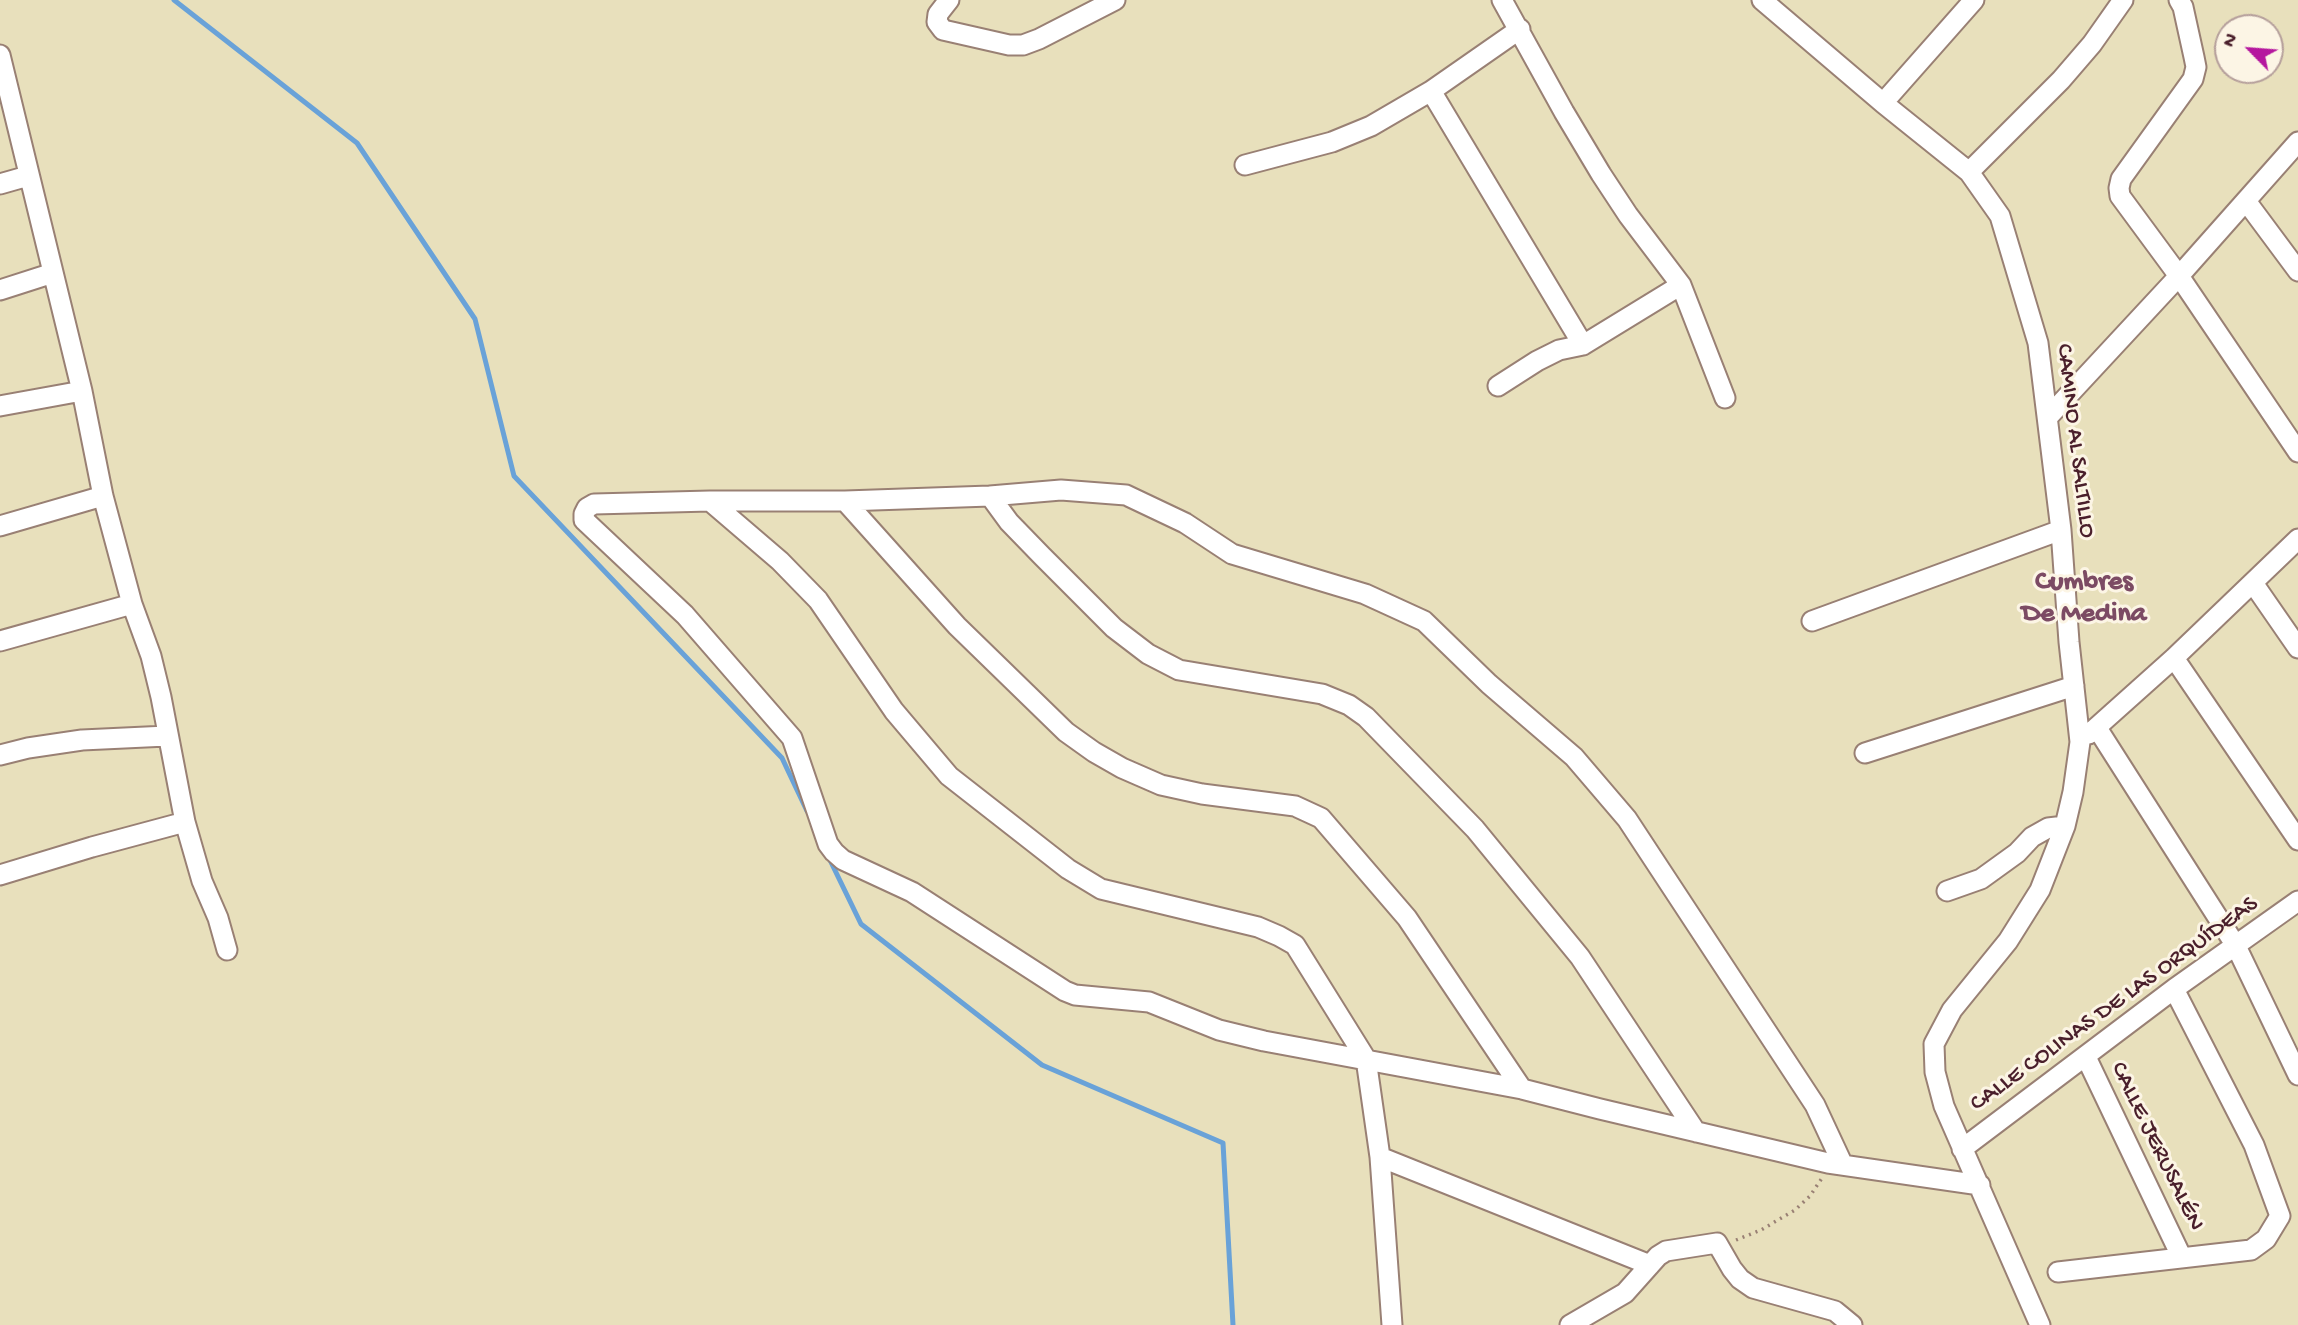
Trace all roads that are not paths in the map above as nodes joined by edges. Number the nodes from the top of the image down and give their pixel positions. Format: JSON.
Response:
{"nodes":[{"id":1,"x":949,"y":0,"type":"edge"},
{"id":2,"x":1115,"y":0,"type":"edge"},
{"id":3,"x":1502,"y":0,"type":"edge"},
{"id":4,"x":1762,"y":0,"type":"edge"},
{"id":5,"x":1975,"y":0,"type":"edge"},
{"id":6,"x":2123,"y":0,"type":"edge"},
{"id":7,"x":2179,"y":0,"type":"edge"},
{"id":8,"x":1520,"y":29,"type":"junction"},
{"id":9,"x":0,"y":57,"type":"edge"},
{"id":10,"x":1431,"y":91,"type":"junction"},
{"id":11,"x":1883,"y":103,"type":"junction"},
{"id":12,"x":2298,"y":142,"type":"edge"},
{"id":13,"x":1245,"y":165,"type":"dead end"},
{"id":14,"x":1969,"y":172,"type":"junction"},
{"id":15,"x":28,"y":176,"type":"junction"},
{"id":16,"x":0,"y":184,"type":"edge"},
{"id":17,"x":2246,"y":201,"type":"junction"},
{"id":18,"x":2298,"y":271,"type":"edge"},
{"id":19,"x":52,"y":273,"type":"junction"},
{"id":20,"x":2179,"y":276,"type":"junction"},
{"id":21,"x":1681,"y":285,"type":"junction"},
{"id":22,"x":0,"y":290,"type":"edge"},
{"id":23,"x":1583,"y":345,"type":"junction"},
{"id":24,"x":1498,"y":386,"type":"dead end"},
{"id":25,"x":82,"y":391,"type":"junction"},
{"id":26,"x":1724,"y":398,"type":"dead end"},
{"id":27,"x":0,"y":406,"type":"edge"},
{"id":28,"x":2049,"y":416,"type":"junction"},
{"id":29,"x":2298,"y":452,"type":"edge"},
{"id":30,"x":103,"y":496,"type":"junction"},
{"id":31,"x":990,"y":496,"type":"junction"},
{"id":32,"x":710,"y":501,"type":"junction"},
{"id":33,"x":845,"y":501,"type":"junction"},
{"id":34,"x":0,"y":526,"type":"edge"},
{"id":35,"x":2061,"y":530,"type":"junction"},
{"id":36,"x":2298,"y":539,"type":"edge"},
{"id":37,"x":2253,"y":583,"type":"junction"},
{"id":38,"x":132,"y":604,"type":"junction"},
{"id":39,"x":1812,"y":621,"type":"dead end"},
{"id":40,"x":0,"y":640,"type":"edge"},
{"id":41,"x":2298,"y":648,"type":"edge"},
{"id":42,"x":2174,"y":658,"type":"junction"},
{"id":43,"x":2074,"y":686,"type":"junction"},
{"id":44,"x":2097,"y":728,"type":"junction"},
{"id":45,"x":167,"y":736,"type":"junction"},
{"id":46,"x":2080,"y":742,"type":"junction"},
{"id":47,"x":1865,"y":753,"type":"dead end"},
{"id":48,"x":0,"y":754,"type":"edge"},
{"id":49,"x":185,"y":822,"type":"junction"},
{"id":50,"x":2065,"y":826,"type":"junction"},
{"id":51,"x":2298,"y":840,"type":"edge"},
{"id":52,"x":0,"y":876,"type":"edge"},
{"id":53,"x":1947,"y":891,"type":"dead end"},
{"id":54,"x":2298,"y":901,"type":"edge"},
{"id":55,"x":2236,"y":946,"type":"junction"},
{"id":56,"x":228,"y":950,"type":"dead end"},
{"id":57,"x":2174,"y":989,"type":"junction"},
{"id":58,"x":2086,"y":1057,"type":"junction"},
{"id":59,"x":1366,"y":1059,"type":"junction"},
{"id":60,"x":2296,"y":1068,"type":"edge"},
{"id":61,"x":1522,"y":1088,"type":"junction"},
{"id":62,"x":1696,"y":1132,"type":"junction"},
{"id":63,"x":1962,"y":1149,"type":"junction"},
{"id":64,"x":1380,"y":1157,"type":"junction"},
{"id":65,"x":1835,"y":1164,"type":"junction"},
{"id":66,"x":1980,"y":1185,"type":"junction"},
{"id":67,"x":2182,"y":1258,"type":"junction"},
{"id":68,"x":1650,"y":1265,"type":"junction"},
{"id":69,"x":2058,"y":1272,"type":"dead end"},
{"id":70,"x":1392,"y":1325,"type":"edge"},
{"id":71,"x":1570,"y":1325,"type":"edge"},
{"id":72,"x":1853,"y":1325,"type":"edge"},
{"id":73,"x":2040,"y":1325,"type":"edge"}],
"edges":[{"from":1,"to":2,"type":"street"},
{"from":3,"to":8,"type":"street"},
{"from":4,"to":11,"type":"street","name":"CAMINO AL SALTILLO"},
{"from":5,"to":11,"type":"street"},
{"from":6,"to":14,"type":"street"},
{"from":7,"to":20,"type":"street"},
{"from":8,"to":10,"type":"street"},
{"from":8,"to":21,"type":"street"},
{"from":9,"to":15,"type":"street"},
{"from":10,"to":13,"type":"street"},
{"from":10,"to":23,"type":"street"},
{"from":11,"to":14,"type":"street","name":"CAMINO AL SALTILLO"},
{"from":12,"to":17,"type":"street"},
{"from":14,"to":28,"type":"street","name":"CAMINO AL SALTILLO"},
{"from":15,"to":16,"type":"street"},
{"from":15,"to":19,"type":"street"},
{"from":17,"to":18,"type":"street"},
{"from":17,"to":20,"type":"street"},
{"from":19,"to":22,"type":"street"},
{"from":19,"to":25,"type":"street"},
{"from":20,"to":28,"type":"street"},
{"from":20,"to":29,"type":"street"},
{"from":21,"to":23,"type":"street"},
{"from":21,"to":26,"type":"street"},
{"from":23,"to":24,"type":"street"},
{"from":25,"to":27,"type":"street"},
{"from":25,"to":30,"type":"street"},
{"from":28,"to":35,"type":"street","name":"CAMINO AL SALTILLO"},
{"from":30,"to":34,"type":"street"},
{"from":30,"to":38,"type":"street"},
{"from":31,"to":33,"type":"street"},
{"from":31,"to":62,"type":"street"},
{"from":31,"to":65,"type":"street"},
{"from":32,"to":33,"type":"street"},
{"from":32,"to":59,"type":"street"},
{"from":32,"to":59,"type":"street"},
{"from":33,"to":61,"type":"street"},
{"from":35,"to":39,"type":"street"},
{"from":35,"to":43,"type":"street","name":"CAMINO AL SALTILLO"},
{"from":36,"to":37,"type":"street"},
{"from":37,"to":41,"type":"street"},
{"from":37,"to":42,"type":"street"},
{"from":38,"to":40,"type":"street"},
{"from":38,"to":45,"type":"street"},
{"from":42,"to":44,"type":"street"},
{"from":42,"to":51,"type":"street"},
{"from":43,"to":46,"type":"street","name":"CAMINO AL SALTILLO"},
{"from":43,"to":47,"type":"street"},
{"from":44,"to":46,"type":"street"},
{"from":44,"to":55,"type":"street"},
{"from":45,"to":48,"type":"street"},
{"from":45,"to":49,"type":"street"},
{"from":46,"to":50,"type":"street","name":"CAMINO AL SALTILLO"},
{"from":49,"to":52,"type":"street"},
{"from":49,"to":56,"type":"street"},
{"from":50,"to":53,"type":"street"},
{"from":50,"to":63,"type":"street","name":"CAMINO AL SALTILLO"},
{"from":54,"to":55,"type":"street","name":"CALLE COLINAS DE LAS ORQUÍDEAS"},
{"from":55,"to":57,"type":"street","name":"CALLE COLINAS DE LAS ORQUÍDEAS"},
{"from":55,"to":60,"type":"street"},
{"from":57,"to":58,"type":"street","name":"CALLE COLINAS DE LAS ORQUÍDEAS"},
{"from":57,"to":67,"type":"street"},
{"from":58,"to":63,"type":"street","name":"CALLE COLINAS DE LAS ORQUÍDEAS"},
{"from":58,"to":67,"type":"street","name":"CALLE JERUSALÉN"},
{"from":59,"to":61,"type":"street"},
{"from":59,"to":64,"type":"street"},
{"from":61,"to":62,"type":"street"},
{"from":62,"to":65,"type":"street"},
{"from":63,"to":66,"type":"street"},
{"from":64,"to":68,"type":"street"},
{"from":64,"to":70,"type":"street"},
{"from":65,"to":66,"type":"street"},
{"from":66,"to":73,"type":"street"},
{"from":67,"to":69,"type":"street"},
{"from":68,"to":71,"type":"street"},
{"from":68,"to":72,"type":"street"}]}
